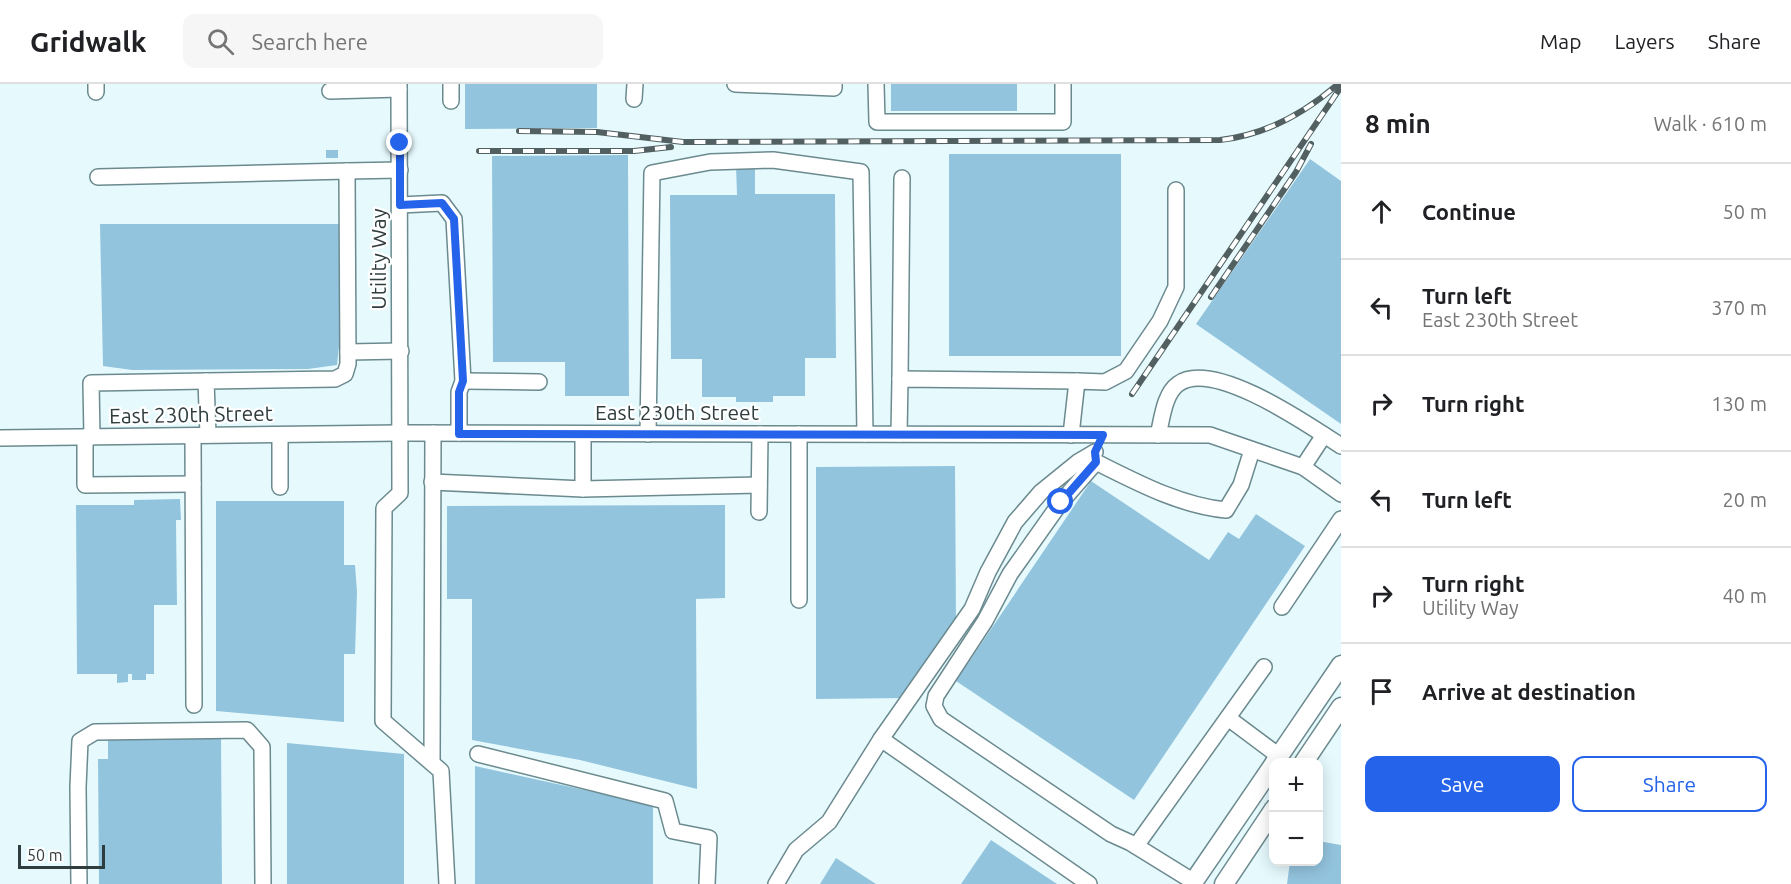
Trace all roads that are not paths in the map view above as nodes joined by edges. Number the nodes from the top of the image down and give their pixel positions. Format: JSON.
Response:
{"nodes":[{"id":1,"x":451,"y":84,"type":"edge"},
{"id":2,"x":735,"y":84,"type":"edge"},
{"id":3,"x":834,"y":84,"type":"edge"},
{"id":4,"x":876,"y":84,"type":"edge"},
{"id":5,"x":1063,"y":84,"type":"edge"},
{"id":6,"x":399,"y":87,"type":"edge"},
{"id":7,"x":330,"y":91,"type":"dead end"},
{"id":8,"x":451,"y":101,"type":"dead end"},
{"id":9,"x":400,"y":170,"type":"junction"},
{"id":10,"x":347,"y":171,"type":"junction"},
{"id":11,"x":98,"y":177,"type":"dead end"},
{"id":12,"x":902,"y":178,"type":"dead end"},
{"id":13,"x":1176,"y":190,"type":"dead end"},
{"id":14,"x":400,"y":205,"type":"junction"},
{"id":15,"x":401,"y":351,"type":"junction"},
{"id":16,"x":348,"y":352,"type":"junction"},
{"id":17,"x":900,"y":379,"type":"junction"},
{"id":18,"x":206,"y":381,"type":"junction"},
{"id":19,"x":463,"y":381,"type":"junction"},
{"id":20,"x":1077,"y":381,"type":"junction"},
{"id":21,"x":539,"y":382,"type":"dead end"},
{"id":22,"x":401,"y":434,"type":"junction"},
{"id":23,"x":433,"y":434,"type":"junction"},
{"id":24,"x":459,"y":434,"type":"junction"},
{"id":25,"x":583,"y":434,"type":"junction"},
{"id":26,"x":648,"y":434,"type":"junction"},
{"id":27,"x":760,"y":434,"type":"junction"},
{"id":28,"x":799,"y":434,"type":"junction"},
{"id":29,"x":865,"y":434,"type":"junction"},
{"id":30,"x":900,"y":434,"type":"junction"},
{"id":31,"x":280,"y":435,"type":"junction"},
{"id":32,"x":1071,"y":435,"type":"junction"},
{"id":33,"x":1103,"y":435,"type":"junction"},
{"id":34,"x":1158,"y":435,"type":"junction"},
{"id":35,"x":1324,"y":435,"type":"junction"},
{"id":36,"x":200,"y":436,"type":"junction"},
{"id":37,"x":88,"y":437,"type":"junction"},
{"id":38,"x":0,"y":438,"type":"edge"},
{"id":39,"x":1341,"y":446,"type":"edge"},
{"id":40,"x":1252,"y":450,"type":"junction"},
{"id":41,"x":1095,"y":457,"type":"junction"},
{"id":42,"x":1303,"y":467,"type":"junction"},
{"id":43,"x":432,"y":482,"type":"junction"},
{"id":44,"x":194,"y":484,"type":"junction"},
{"id":45,"x":759,"y":485,"type":"junction"},
{"id":46,"x":280,"y":487,"type":"dead end"},
{"id":47,"x":583,"y":489,"type":"junction"},
{"id":48,"x":1341,"y":494,"type":"edge"},
{"id":49,"x":759,"y":512,"type":"dead end"},
{"id":50,"x":1341,"y":519,"type":"edge"},
{"id":51,"x":799,"y":600,"type":"dead end"},
{"id":52,"x":1282,"y":607,"type":"dead end"},
{"id":53,"x":1341,"y":665,"type":"edge"},
{"id":54,"x":1264,"y":667,"type":"dead end"},
{"id":55,"x":194,"y":705,"type":"dead end"},
{"id":56,"x":1341,"y":707,"type":"edge"},
{"id":57,"x":1228,"y":718,"type":"junction"},
{"id":58,"x":881,"y":739,"type":"junction"},
{"id":59,"x":478,"y":754,"type":"dead end"},
{"id":60,"x":1273,"y":758,"type":"edge"},
{"id":61,"x":1278,"y":758,"type":"edge"},
{"id":62,"x":1307,"y":758,"type":"edge"},
{"id":63,"x":432,"y":763,"type":"junction"},
{"id":64,"x":1269,"y":771,"type":"edge"},
{"id":65,"x":1272,"y":812,"type":"edge"},
{"id":66,"x":1136,"y":846,"type":"junction"},
{"id":67,"x":1193,"y":883,"type":"edge"},
{"id":68,"x":79,"y":884,"type":"edge"},
{"id":69,"x":263,"y":884,"type":"edge"},
{"id":70,"x":447,"y":884,"type":"edge"},
{"id":71,"x":707,"y":884,"type":"edge"},
{"id":72,"x":776,"y":884,"type":"edge"},
{"id":73,"x":1089,"y":884,"type":"edge"},
{"id":74,"x":1224,"y":884,"type":"edge"}],
"edges":[{"from":1,"to":8,"type":"street"},
{"from":2,"to":3,"type":"street"},
{"from":4,"to":5,"type":"street"},
{"from":6,"to":7,"type":"street"},
{"from":6,"to":9,"type":"street","name":"Utility Way"},
{"from":9,"to":10,"type":"street"},
{"from":9,"to":14,"type":"street","name":"Utility Way"},
{"from":10,"to":11,"type":"street"},
{"from":10,"to":16,"type":"street"},
{"from":12,"to":17,"type":"street"},
{"from":13,"to":20,"type":"street"},
{"from":14,"to":15,"type":"street","name":"Utility Way"},
{"from":14,"to":19,"type":"street"},
{"from":15,"to":16,"type":"street"},
{"from":15,"to":22,"type":"street","name":"Utility Way"},
{"from":16,"to":18,"type":"street"},
{"from":17,"to":20,"type":"street"},
{"from":17,"to":30,"type":"street"},
{"from":18,"to":36,"type":"street"},
{"from":18,"to":37,"type":"street"},
{"from":19,"to":21,"type":"street"},
{"from":19,"to":24,"type":"street"},
{"from":20,"to":32,"type":"street"},
{"from":22,"to":23,"type":"street","name":"East 230th Street"},
{"from":22,"to":31,"type":"street","name":"East 230th Street"},
{"from":22,"to":63,"type":"street","name":"Utility Way"},
{"from":23,"to":24,"type":"street","name":"East 230th Street"},
{"from":23,"to":43,"type":"street"},
{"from":24,"to":25,"type":"street","name":"East 230th Street"},
{"from":25,"to":26,"type":"street","name":"East 230th Street"},
{"from":25,"to":47,"type":"street"},
{"from":26,"to":27,"type":"street","name":"East 230th Street"},
{"from":26,"to":29,"type":"street"},
{"from":27,"to":28,"type":"street","name":"East 230th Street"},
{"from":27,"to":45,"type":"street"},
{"from":28,"to":29,"type":"street","name":"East 230th Street"},
{"from":28,"to":51,"type":"street"},
{"from":29,"to":30,"type":"street","name":"East 230th Street"},
{"from":30,"to":32,"type":"street","name":"East 230th Street"},
{"from":31,"to":36,"type":"street","name":"East 230th Street"},
{"from":31,"to":46,"type":"street"},
{"from":32,"to":33,"type":"street","name":"East 230th Street"},
{"from":33,"to":34,"type":"street","name":"East 230th Street"},
{"from":33,"to":41,"type":"street"},
{"from":34,"to":35,"type":"street"},
{"from":34,"to":40,"type":"street","name":"East 230th Street"},
{"from":35,"to":39,"type":"street"},
{"from":35,"to":42,"type":"street"},
{"from":36,"to":37,"type":"street","name":"East 230th Street"},
{"from":36,"to":44,"type":"street"},
{"from":37,"to":38,"type":"street","name":"East 230th Street"},
{"from":37,"to":44,"type":"street"},
{"from":40,"to":41,"type":"street"},
{"from":40,"to":42,"type":"street","name":"East 230th Street"},
{"from":41,"to":58,"type":"street"},
{"from":41,"to":66,"type":"street"},
{"from":42,"to":48,"type":"street","name":"East 230th Street"},
{"from":43,"to":47,"type":"street"},
{"from":43,"to":63,"type":"street"},
{"from":44,"to":55,"type":"street"},
{"from":45,"to":47,"type":"street"},
{"from":45,"to":49,"type":"street"},
{"from":50,"to":52,"type":"street"},
{"from":53,"to":61,"type":"main road"},
{"from":54,"to":57,"type":"street"},
{"from":56,"to":62,"type":"main road"},
{"from":57,"to":60,"type":"street"},
{"from":57,"to":66,"type":"street"},
{"from":58,"to":72,"type":"street"},
{"from":58,"to":73,"type":"street"},
{"from":59,"to":71,"type":"street"},
{"from":63,"to":70,"type":"street"},
{"from":64,"to":67,"type":"main road"},
{"from":65,"to":74,"type":"main road"},
{"from":66,"to":67,"type":"street"},
{"from":68,"to":69,"type":"street"}]}
